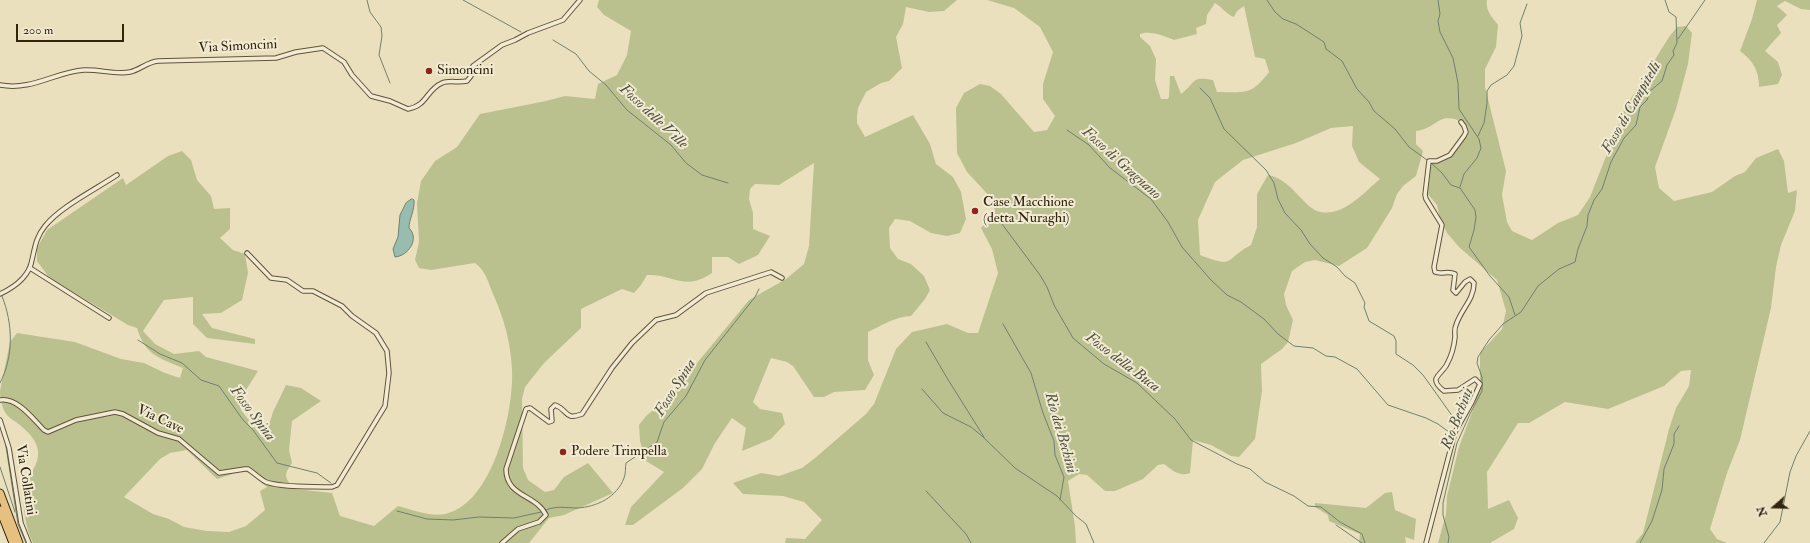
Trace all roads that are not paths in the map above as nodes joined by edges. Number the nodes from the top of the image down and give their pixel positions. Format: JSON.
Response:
{"nodes":[{"id":1,"x":580,"y":0,"type":"edge"},
{"id":2,"x":0,"y":85,"type":"edge"},
{"id":3,"x":1461,"y":122,"type":"dead end"},
{"id":4,"x":117,"y":175,"type":"dead end"},
{"id":5,"x":247,"y":253,"type":"dead end"},
{"id":6,"x":30,"y":268,"type":"junction"},
{"id":7,"x":782,"y":278,"type":"dead end"},
{"id":8,"x":0,"y":294,"type":"edge"},
{"id":9,"x":109,"y":318,"type":"dead end"},
{"id":10,"x":0,"y":400,"type":"edge"},
{"id":11,"x":0,"y":420,"type":"edge"},
{"id":12,"x":0,"y":493,"type":"edge"},
{"id":13,"x":0,"y":510,"type":"edge"},
{"id":14,"x":13,"y":543,"type":"edge"},
{"id":15,"x":19,"y":543,"type":"edge"},
{"id":16,"x":29,"y":543,"type":"edge"},
{"id":17,"x":502,"y":543,"type":"edge"},
{"id":18,"x":1426,"y":543,"type":"edge"}],
"edges":[{"from":1,"to":2,"type":"street","name":"Via Simoncini"},
{"from":3,"to":18,"type":"street"},
{"from":4,"to":6,"type":"street"},
{"from":5,"to":10,"type":"street","name":"Via Cave"},
{"from":6,"to":8,"type":"street"},
{"from":6,"to":9,"type":"street"},
{"from":7,"to":17,"type":"street"},
{"from":11,"to":16,"type":"street","name":"Via Collatini"},
{"from":12,"to":15,"type":"highway"},
{"from":13,"to":14,"type":"highway"}]}
